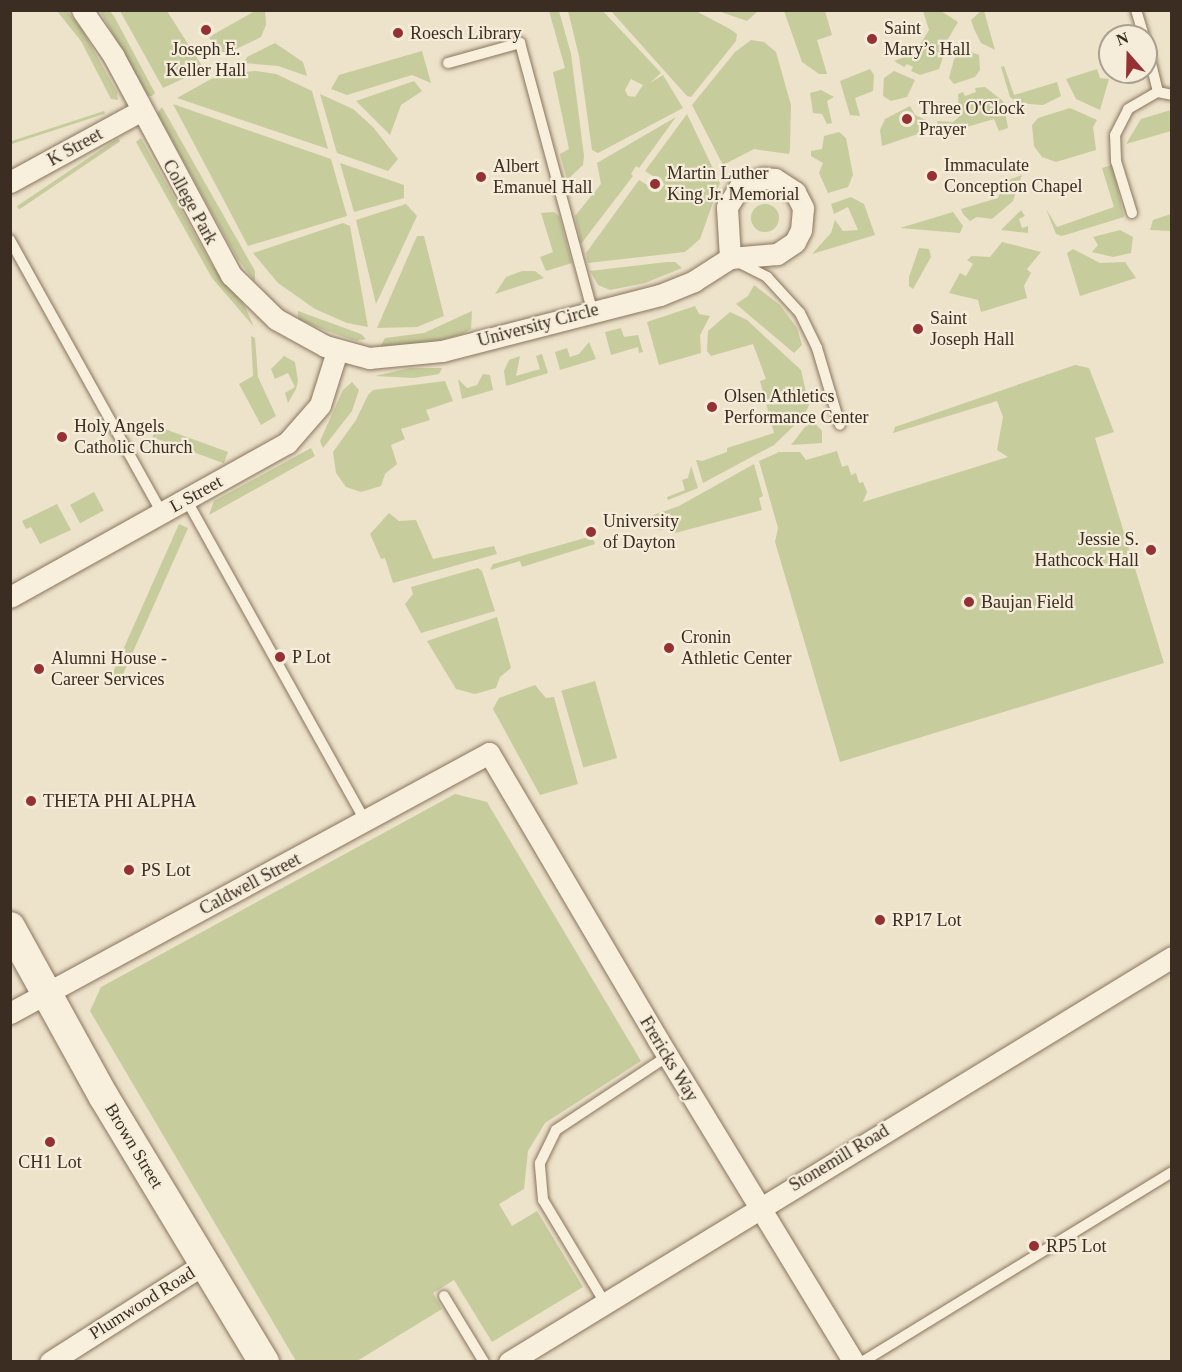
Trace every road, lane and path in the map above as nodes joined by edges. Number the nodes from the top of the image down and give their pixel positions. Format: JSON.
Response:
{"nodes":[{"id":1,"x":84,"y":12,"type":"edge"},
{"id":2,"x":448,"y":63,"type":"dead end"},
{"id":3,"x":1156,"y":84,"type":"edge"},
{"id":4,"x":1158,"y":92,"type":"junction"},
{"id":5,"x":1172,"y":95,"type":"edge"},
{"id":6,"x":140,"y":111,"type":"junction"},
{"id":7,"x":10,"y":182,"type":"edge"},
{"id":8,"x":1132,"y":213,"type":"dead end"},
{"id":9,"x":10,"y":240,"type":"edge"},
{"id":10,"x":730,"y":258,"type":"joint"},
{"id":11,"x":592,"y":309,"type":"junction"},
{"id":12,"x":337,"y":351,"type":"junction"},
{"id":13,"x":840,"y":425,"type":"dead end"},
{"id":14,"x":186,"y":499,"type":"junction"},
{"id":15,"x":162,"y":513,"type":"junction"},
{"id":16,"x":10,"y":597,"type":"edge"},
{"id":17,"x":489,"y":753,"type":"joint"},
{"id":18,"x":365,"y":821,"type":"junction"},
{"id":19,"x":10,"y":927,"type":"edge"},
{"id":20,"x":1172,"y":957,"type":"edge"},
{"id":21,"x":46,"y":993,"type":"junction"},
{"id":22,"x":10,"y":1013,"type":"edge"},
{"id":23,"x":668,"y":1056,"type":"junction"},
{"id":24,"x":1172,"y":1172,"type":"edge"},
{"id":25,"x":760,"y":1206,"type":"junction"},
{"id":26,"x":204,"y":1264,"type":"junction"},
{"id":27,"x":444,"y":1296,"type":"dead end"},
{"id":28,"x":605,"y":1303,"type":"junction"},
{"id":29,"x":50,"y":1362,"type":"edge"},
{"id":30,"x":264,"y":1362,"type":"edge"},
{"id":31,"x":484,"y":1362,"type":"edge"},
{"id":32,"x":509,"y":1362,"type":"edge"},
{"id":33,"x":854,"y":1362,"type":"edge"},
{"id":34,"x":862,"y":1362,"type":"edge"}],
"edges":[{"from":1,"to":6,"type":"street","name":"College Park"},
{"from":2,"to":11,"type":"lane"},
{"from":3,"to":4,"type":"lane"},
{"from":4,"to":5,"type":"lane"},
{"from":4,"to":8,"type":"lane"},
{"from":6,"to":7,"type":"street","name":"K Street"},
{"from":6,"to":12,"type":"street","name":"College Park"},
{"from":9,"to":15,"type":"lane"},
{"from":10,"to":11,"type":"street","name":"University Circle"},
{"from":10,"to":13,"type":"lane"},
{"from":11,"to":12,"type":"street","name":"University Circle"},
{"from":12,"to":14,"type":"street","name":"L Street"},
{"from":14,"to":15,"type":"street","name":"L Street"},
{"from":14,"to":18,"type":"lane"},
{"from":15,"to":16,"type":"street","name":"L Street"},
{"from":17,"to":18,"type":"street","name":"Caldwell Street"},
{"from":17,"to":23,"type":"street","name":"Frericks Way"},
{"from":18,"to":21,"type":"street","name":"Caldwell Street"},
{"from":19,"to":21,"type":"street","name":"Brown Street"},
{"from":20,"to":25,"type":"street","name":"Stonemill Road"},
{"from":21,"to":22,"type":"street","name":"Caldwell Street"},
{"from":21,"to":26,"type":"street","name":"Brown Street"},
{"from":23,"to":25,"type":"street","name":"Frericks Way"},
{"from":23,"to":28,"type":"lane"},
{"from":24,"to":34,"type":"lane"},
{"from":25,"to":28,"type":"street","name":"Stonemill Road"},
{"from":25,"to":33,"type":"street","name":"Frericks Way"},
{"from":26,"to":29,"type":"street","name":"Plumwood Road"},
{"from":26,"to":30,"type":"street","name":"Brown Street"},
{"from":27,"to":31,"type":"lane"},
{"from":28,"to":32,"type":"street","name":"Stonemill Road"}]}
